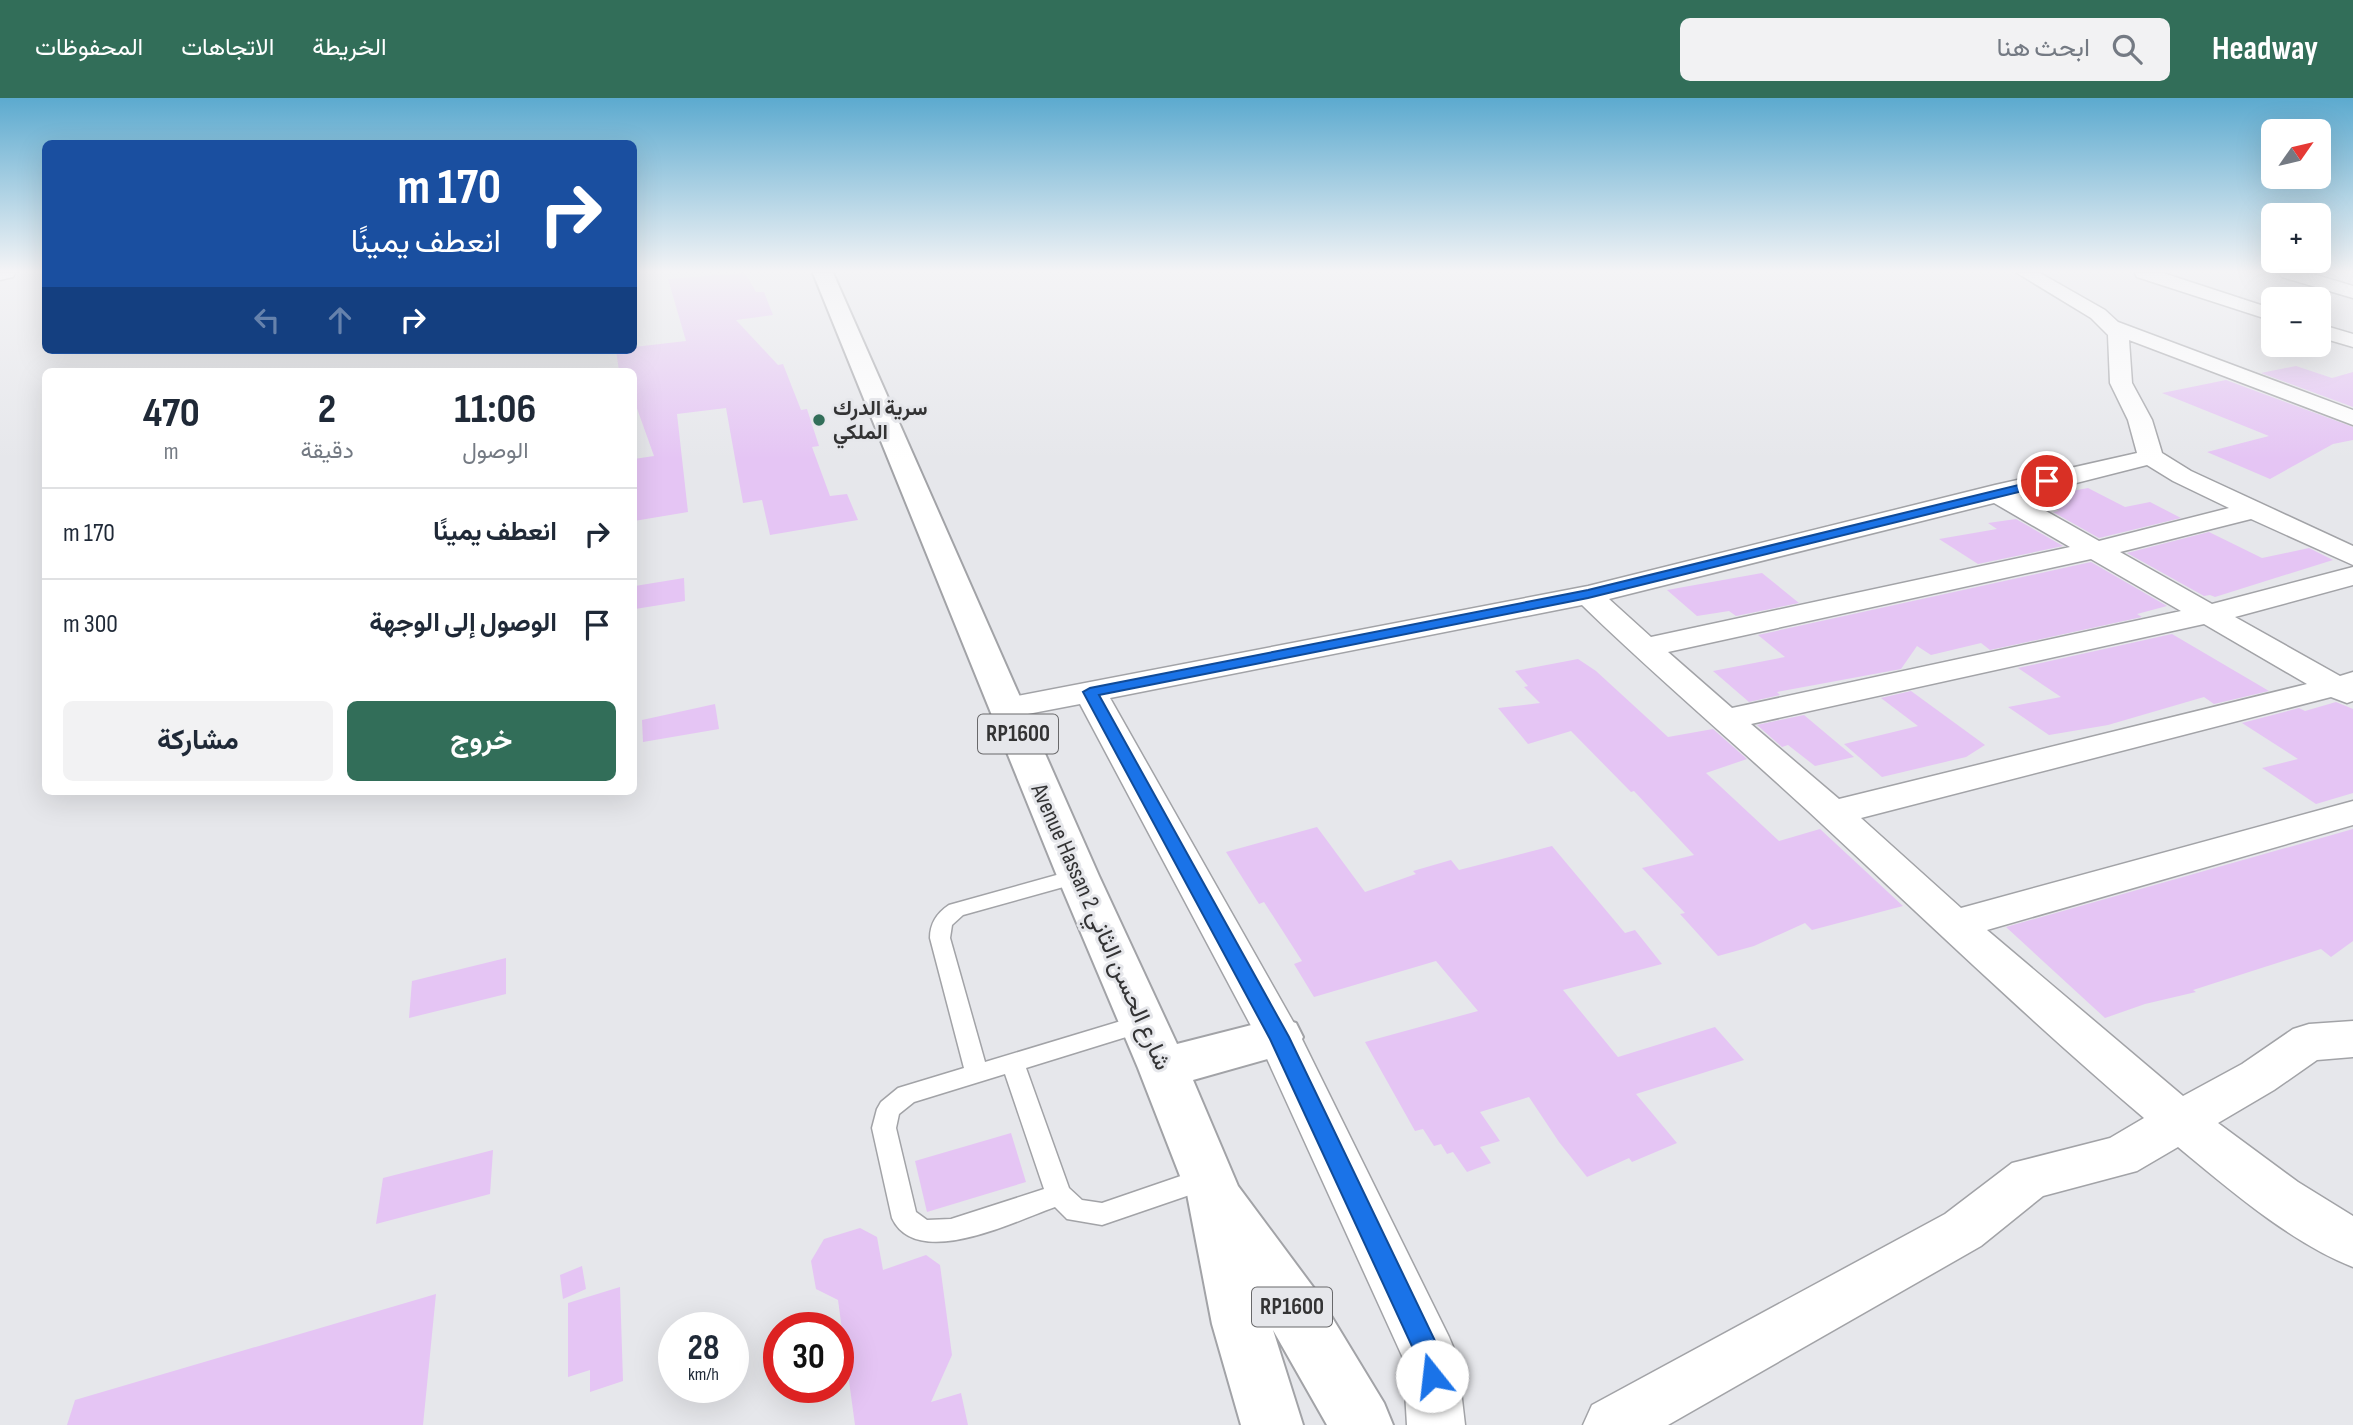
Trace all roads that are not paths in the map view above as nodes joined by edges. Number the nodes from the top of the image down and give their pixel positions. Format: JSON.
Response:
{"nodes":[{"id":1,"x":849,"y":335,"type":"edge"},
{"id":2,"x":2118,"y":335,"type":"edge"},
{"id":3,"x":2134,"y":335,"type":"edge"},
{"id":4,"x":2334,"y":335,"type":"edge"},
{"id":5,"x":2353,"y":341,"type":"edge"},
{"id":6,"x":2353,"y":418,"type":"edge"},
{"id":7,"x":2151,"y":457,"type":"junction"},
{"id":8,"x":1995,"y":493,"type":"junction"},
{"id":9,"x":2254,"y":510,"type":"junction"},
{"id":10,"x":2096,"y":550,"type":"junction"},
{"id":11,"x":2353,"y":557,"type":"edge"},
{"id":12,"x":2353,"y":576,"type":"edge"},
{"id":13,"x":1588,"y":594,"type":"junction"},
{"id":14,"x":2210,"y":614,"type":"junction"},
{"id":15,"x":1643,"y":648,"type":"junction"},
{"id":16,"x":2347,"y":688,"type":"edge"},
{"id":17,"x":1090,"y":692,"type":"junction"},
{"id":18,"x":1007,"y":708,"type":"junction"},
{"id":19,"x":1727,"y":719,"type":"junction"},
{"id":20,"x":1833,"y":813,"type":"junction"},
{"id":21,"x":2353,"y":813,"type":"edge"},
{"id":22,"x":1078,"y":876,"type":"junction"},
{"id":23,"x":1953,"y":925,"type":"junction"},
{"id":24,"x":1144,"y":1023,"type":"junction"},
{"id":25,"x":1279,"y":1037,"type":"junction"},
{"id":26,"x":2348,"y":1044,"type":"edge"},
{"id":27,"x":1013,"y":1063,"type":"junction"},
{"id":28,"x":1163,"y":1068,"type":"junction"},
{"id":29,"x":977,"y":1074,"type":"junction"},
{"id":30,"x":2179,"y":1122,"type":"junction"},
{"id":31,"x":1211,"y":1186,"type":"junction"},
{"id":32,"x":1059,"y":1195,"type":"junction"},
{"id":33,"x":2353,"y":1243,"type":"edge"},
{"id":34,"x":1272,"y":1425,"type":"edge"},
{"id":35,"x":1362,"y":1425,"type":"edge"},
{"id":36,"x":1436,"y":1425,"type":"edge"},
{"id":37,"x":1612,"y":1425,"type":"edge"}],
"edges":[{"from":1,"to":18,"type":"main road","name":"Avenue Hassan 2 شارع الحسن الثاني","number":"RP1600"},
{"from":2,"to":7,"type":"street"},
{"from":3,"to":6,"type":"street"},
{"from":4,"to":5,"type":"street"},
{"from":7,"to":8,"type":"street"},
{"from":7,"to":9,"type":"street"},
{"from":8,"to":10,"type":"street"},
{"from":8,"to":13,"type":"street"},
{"from":9,"to":10,"type":"street"},
{"from":9,"to":11,"type":"street"},
{"from":10,"to":14,"type":"street"},
{"from":10,"to":15,"type":"street"},
{"from":12,"to":14,"type":"street"},
{"from":13,"to":15,"type":"street"},
{"from":13,"to":17,"type":"street"},
{"from":14,"to":16,"type":"street"},
{"from":14,"to":19,"type":"street"},
{"from":15,"to":19,"type":"street"},
{"from":16,"to":20,"type":"street"},
{"from":17,"to":18,"type":"street"},
{"from":17,"to":25,"type":"street"},
{"from":18,"to":22,"type":"main road","name":"Avenue Hassan 2 شارع الحسن الثاني","number":"RP1600"},
{"from":19,"to":20,"type":"street"},
{"from":20,"to":23,"type":"street"},
{"from":21,"to":23,"type":"street"},
{"from":22,"to":24,"type":"main road","name":"Avenue Hassan 2 شارع الحسن الثاني","number":"RP1600"},
{"from":22,"to":29,"type":"lane"},
{"from":23,"to":30,"type":"street"},
{"from":24,"to":27,"type":"lane"},
{"from":24,"to":28,"type":"main road","name":"Avenue Hassan 2 شارع الحسن الثاني","number":"RP1600"},
{"from":25,"to":28,"type":"main road"},
{"from":25,"to":36,"type":"street"},
{"from":26,"to":30,"type":"street"},
{"from":27,"to":29,"type":"lane"},
{"from":27,"to":32,"type":"lane"},
{"from":28,"to":31,"type":"main road","name":"Avenue Hassan 2 شارع الحسن الثاني","number":"RP1600"},
{"from":29,"to":32,"type":"lane"},
{"from":30,"to":33,"type":"street"},
{"from":30,"to":37,"type":"street"},
{"from":31,"to":32,"type":"lane"},
{"from":31,"to":34,"type":"main road","name":"Avenue Hassan 2 شارع الحسن الثاني","number":"RP1600"},
{"from":31,"to":35,"type":"main road","name":"Avenue Hassan 2 شارع الحسن الثاني","number":"RP1600"}]}
